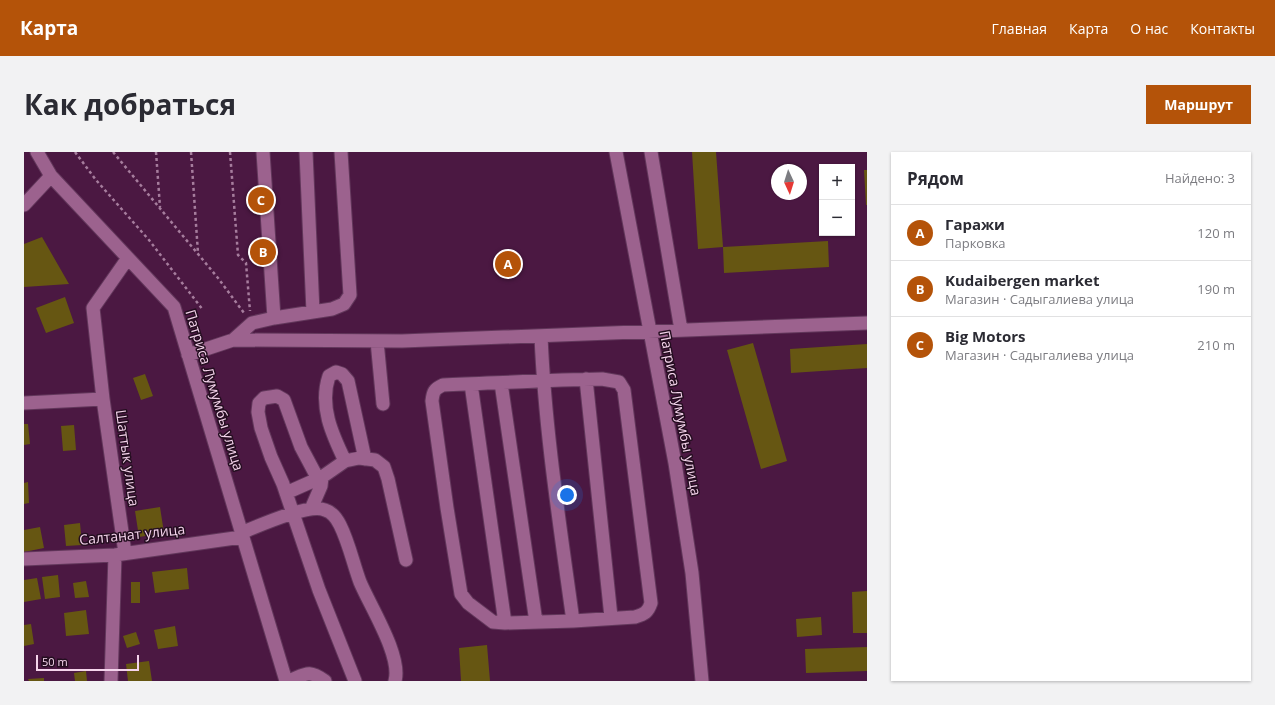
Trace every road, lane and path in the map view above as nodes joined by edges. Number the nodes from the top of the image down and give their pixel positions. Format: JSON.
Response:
{"nodes":[{"id":1,"x":37,"y":152,"type":"edge"},
{"id":2,"x":76,"y":152,"type":"edge"},
{"id":3,"x":156,"y":152,"type":"edge"},
{"id":4,"x":191,"y":152,"type":"edge"},
{"id":5,"x":230,"y":152,"type":"edge"},
{"id":6,"x":263,"y":152,"type":"edge"},
{"id":7,"x":306,"y":152,"type":"edge"},
{"id":8,"x":341,"y":152,"type":"edge"},
{"id":9,"x":616,"y":152,"type":"edge"},
{"id":10,"x":651,"y":152,"type":"edge"},
{"id":11,"x":114,"y":153,"type":"edge"},
{"id":12,"x":51,"y":176,"type":"junction"},
{"id":13,"x":24,"y":206,"type":"edge"},
{"id":14,"x":160,"y":208,"type":"junction"},
{"id":15,"x":198,"y":254,"type":"junction"},
{"id":16,"x":128,"y":258,"type":"junction"},
{"id":17,"x":203,"y":310,"type":"dead end"},
{"id":18,"x":313,"y":312,"type":"junction"},
{"id":19,"x":274,"y":318,"type":"junction"},
{"id":20,"x":252,"y":323,"type":"junction"},
{"id":21,"x":867,"y":323,"type":"edge"},
{"id":22,"x":681,"y":330,"type":"junction"},
{"id":23,"x":649,"y":332,"type":"junction"},
{"id":24,"x":541,"y":336,"type":"junction"},
{"id":25,"x":233,"y":340,"type":"junction"},
{"id":26,"x":377,"y":341,"type":"junction"},
{"id":27,"x":188,"y":354,"type":"junction"},
{"id":28,"x":586,"y":379,"type":"junction"},
{"id":29,"x":543,"y":380,"type":"junction"},
{"id":30,"x":501,"y":383,"type":"junction"},
{"id":31,"x":471,"y":384,"type":"junction"},
{"id":32,"x":103,"y":399,"type":"junction"},
{"id":33,"x":24,"y":403,"type":"edge"},
{"id":34,"x":383,"y":404,"type":"dead end"},
{"id":35,"x":365,"y":459,"type":"junction"},
{"id":36,"x":345,"y":462,"type":"junction"},
{"id":37,"x":320,"y":478,"type":"junction"},
{"id":38,"x":286,"y":493,"type":"junction"},
{"id":39,"x":311,"y":509,"type":"junction"},
{"id":40,"x":292,"y":514,"type":"junction"},
{"id":41,"x":242,"y":535,"type":"junction"},
{"id":42,"x":120,"y":554,"type":"junction"},
{"id":43,"x":24,"y":559,"type":"edge"},
{"id":44,"x":406,"y":560,"type":"dead end"},
{"id":45,"x":611,"y":617,"type":"junction"},
{"id":46,"x":573,"y":621,"type":"junction"},
{"id":47,"x":536,"y":622,"type":"junction"},
{"id":48,"x":505,"y":623,"type":"junction"},
{"id":49,"x":111,"y":681,"type":"edge"},
{"id":50,"x":287,"y":681,"type":"edge"},
{"id":51,"x":325,"y":681,"type":"edge"},
{"id":52,"x":355,"y":681,"type":"edge"},
{"id":53,"x":396,"y":681,"type":"edge"},
{"id":54,"x":702,"y":681,"type":"edge"}],
"edges":[{"from":1,"to":12,"type":"street","name":"Патриса Лумумбы улица"},
{"from":2,"to":17,"type":"path"},
{"from":3,"to":14,"type":"path"},
{"from":4,"to":15,"type":"path"},
{"from":5,"to":20,"type":"path"},
{"from":6,"to":19,"type":"street"},
{"from":7,"to":18,"type":"street"},
{"from":8,"to":18,"type":"street"},
{"from":9,"to":23,"type":"street","name":"Патриса Лумумбы улица"},
{"from":10,"to":22,"type":"street"},
{"from":11,"to":14,"type":"path"},
{"from":12,"to":13,"type":"street"},
{"from":12,"to":16,"type":"street","name":"Патриса Лумумбы улица"},
{"from":14,"to":15,"type":"path"},
{"from":15,"to":20,"type":"path"},
{"from":16,"to":27,"type":"street","name":"Патриса Лумумбы улица"},
{"from":16,"to":32,"type":"street"},
{"from":18,"to":19,"type":"street"},
{"from":19,"to":20,"type":"street"},
{"from":20,"to":25,"type":"street"},
{"from":21,"to":22,"type":"street"},
{"from":22,"to":23,"type":"street"},
{"from":23,"to":24,"type":"street"},
{"from":23,"to":54,"type":"street","name":"Патриса Лумумбы улица"},
{"from":24,"to":26,"type":"street"},
{"from":24,"to":29,"type":"street"},
{"from":25,"to":26,"type":"street"},
{"from":25,"to":27,"type":"street"},
{"from":26,"to":34,"type":"street"},
{"from":27,"to":41,"type":"street","name":"Патриса Лумумбы улица"},
{"from":28,"to":29,"type":"street"},
{"from":28,"to":45,"type":"street"},
{"from":28,"to":45,"type":"street"},
{"from":29,"to":30,"type":"street"},
{"from":29,"to":46,"type":"street"},
{"from":30,"to":31,"type":"street"},
{"from":30,"to":47,"type":"street"},
{"from":31,"to":48,"type":"street"},
{"from":31,"to":48,"type":"street"},
{"from":32,"to":33,"type":"street","name":"Шаттык улица"},
{"from":32,"to":42,"type":"street","name":"Шаттык улица"},
{"from":35,"to":36,"type":"street"},
{"from":35,"to":36,"type":"street"},
{"from":35,"to":44,"type":"street"},
{"from":36,"to":37,"type":"street"},
{"from":37,"to":38,"type":"street"},
{"from":37,"to":38,"type":"street"},
{"from":37,"to":39,"type":"street"},
{"from":38,"to":40,"type":"street"},
{"from":39,"to":40,"type":"street","name":"Салтанат улица"},
{"from":39,"to":53,"type":"street"},
{"from":40,"to":41,"type":"street","name":"Салтанат улица"},
{"from":40,"to":52,"type":"street"},
{"from":41,"to":42,"type":"street","name":"Салтанат улица"},
{"from":41,"to":50,"type":"street","name":"Патриса Лумумбы улица"},
{"from":42,"to":43,"type":"street","name":"Салтанат улица"},
{"from":42,"to":49,"type":"street","name":"Шаттык улица"},
{"from":45,"to":46,"type":"street"},
{"from":46,"to":47,"type":"street"},
{"from":47,"to":48,"type":"street"},
{"from":50,"to":51,"type":"street"}]}
